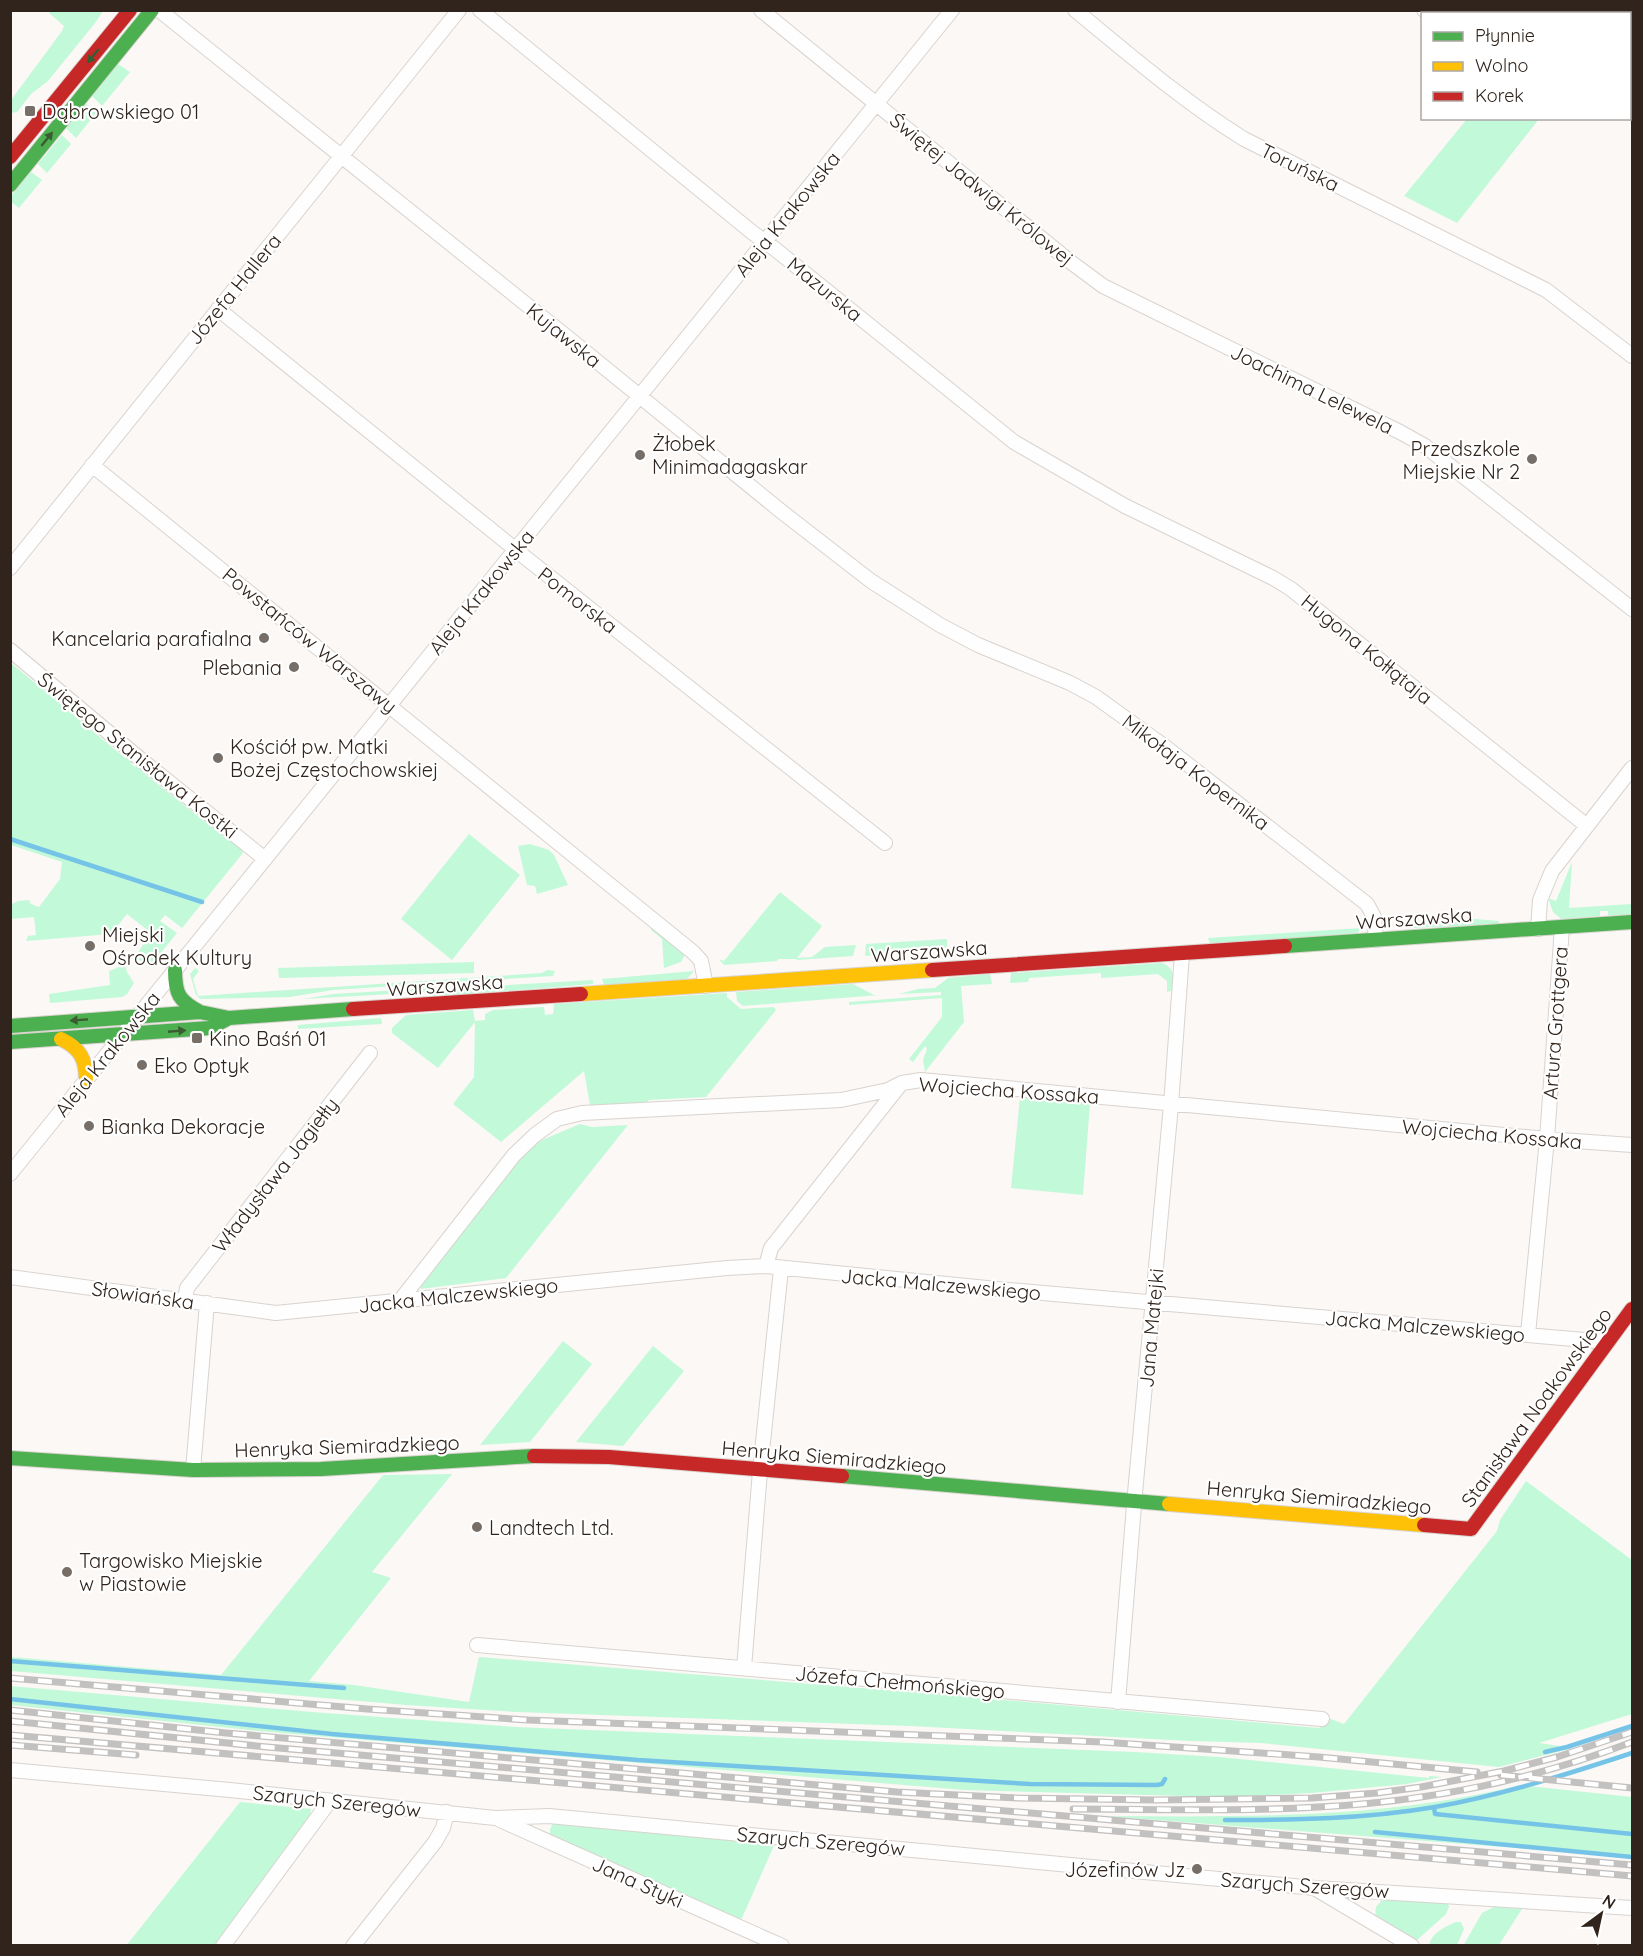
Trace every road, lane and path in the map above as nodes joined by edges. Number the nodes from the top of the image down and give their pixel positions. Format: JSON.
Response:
{"nodes":[{"id":1,"x":130,"y":10,"type":"edge"},
{"id":2,"x":152,"y":10,"type":"edge"},
{"id":3,"x":159,"y":10,"type":"edge"},
{"id":4,"x":459,"y":10,"type":"edge"},
{"id":5,"x":480,"y":10,"type":"edge"},
{"id":6,"x":761,"y":10,"type":"edge"},
{"id":7,"x":952,"y":10,"type":"edge"},
{"id":8,"x":1075,"y":10,"type":"edge"},
{"id":9,"x":877,"y":104,"type":"junction"},
{"id":10,"x":341,"y":156,"type":"junction"},
{"id":11,"x":10,"y":157,"type":"edge"},
{"id":12,"x":10,"y":185,"type":"edge"},
{"id":13,"x":765,"y":241,"type":"junction"},
{"id":14,"x":218,"y":309,"type":"junction"},
{"id":15,"x":1219,"y":344,"type":"joint"},
{"id":16,"x":1632,"y":356,"type":"edge"},
{"id":17,"x":640,"y":396,"type":"junction"},
{"id":18,"x":92,"y":465,"type":"junction"},
{"id":19,"x":1125,"y":506,"type":"joint"},
{"id":20,"x":516,"y":550,"type":"junction"},
{"id":21,"x":10,"y":568,"type":"edge"},
{"id":22,"x":1632,"y":609,"type":"edge"},
{"id":23,"x":978,"y":645,"type":"joint"},
{"id":24,"x":10,"y":651,"type":"edge"},
{"id":25,"x":390,"y":705,"type":"junction"},
{"id":26,"x":1632,"y":768,"type":"edge"},
{"id":27,"x":1587,"y":826,"type":"junction"},
{"id":28,"x":885,"y":843,"type":"dead end"},
{"id":29,"x":265,"y":859,"type":"junction"},
{"id":30,"x":1632,"y":922,"type":"edge"},
{"id":31,"x":1562,"y":927,"type":"junction"},
{"id":32,"x":1538,"y":929,"type":"junction"},
{"id":33,"x":1376,"y":940,"type":"junction"},
{"id":34,"x":1182,"y":954,"type":"junction"},
{"id":35,"x":175,"y":970,"type":"junction"},
{"id":36,"x":706,"y":986,"type":"junction"},
{"id":37,"x":200,"y":1012,"type":"junction"},
{"id":38,"x":138,"y":1017,"type":"junction"},
{"id":39,"x":229,"y":1018,"type":"junction"},
{"id":40,"x":10,"y":1026,"type":"edge"},
{"id":41,"x":124,"y":1034,"type":"junction"},
{"id":42,"x":61,"y":1039,"type":"junction"},
{"id":43,"x":10,"y":1042,"type":"edge"},
{"id":44,"x":370,"y":1053,"type":"dead end"},
{"id":45,"x":86,"y":1080,"type":"junction"},
{"id":46,"x":902,"y":1083,"type":"junction"},
{"id":47,"x":1171,"y":1105,"type":"junction"},
{"id":48,"x":1547,"y":1139,"type":"junction"},
{"id":49,"x":1632,"y":1145,"type":"edge"},
{"id":50,"x":10,"y":1174,"type":"edge"},
{"id":51,"x":766,"y":1266,"type":"junction"},
{"id":52,"x":781,"y":1269,"type":"junction"},
{"id":53,"x":10,"y":1277,"type":"edge"},
{"id":54,"x":185,"y":1300,"type":"junction"},
{"id":55,"x":399,"y":1302,"type":"junction"},
{"id":56,"x":1154,"y":1303,"type":"junction"},
{"id":57,"x":207,"y":1304,"type":"junction"},
{"id":58,"x":1632,"y":1309,"type":"edge"},
{"id":59,"x":276,"y":1313,"type":"joint"},
{"id":60,"x":1528,"y":1334,"type":"junction"},
{"id":61,"x":1608,"y":1342,"type":"junction"},
{"id":62,"x":10,"y":1458,"type":"edge"},
{"id":63,"x":193,"y":1470,"type":"junction"},
{"id":64,"x":760,"y":1470,"type":"junction"},
{"id":65,"x":1135,"y":1502,"type":"junction"},
{"id":66,"x":1471,"y":1529,"type":"joint"},
{"id":67,"x":477,"y":1645,"type":"dead end"},
{"id":68,"x":744,"y":1668,"type":"junction"},
{"id":69,"x":1118,"y":1702,"type":"junction"},
{"id":70,"x":1322,"y":1719,"type":"dead end"},
{"id":71,"x":10,"y":1770,"type":"edge"},
{"id":72,"x":329,"y":1802,"type":"junction"},
{"id":73,"x":447,"y":1812,"type":"junction"},
{"id":74,"x":495,"y":1818,"type":"junction"},
{"id":75,"x":1315,"y":1888,"type":"junction"},
{"id":76,"x":1632,"y":1908,"type":"edge"},
{"id":77,"x":224,"y":1946,"type":"edge"},
{"id":78,"x":353,"y":1946,"type":"edge"},
{"id":79,"x":782,"y":1946,"type":"edge"},
{"id":80,"x":1412,"y":1946,"type":"edge"}],
"edges":[{"from":1,"to":11,"type":"street","one_way":true},
{"from":12,"to":2,"type":"street","one_way":true},
{"from":3,"to":10,"type":"street","name":"Kujawska"},
{"from":4,"to":10,"type":"street","name":"Józefa Hallera"},
{"from":5,"to":13,"type":"street","name":"Mazurska"},
{"from":6,"to":9,"type":"street","name":"Świętej Jadwigi Królowej"},
{"from":7,"to":9,"type":"street","name":"Aleja Krakowska"},
{"from":8,"to":16,"type":"street","name":"Toruńska"},
{"from":9,"to":13,"type":"street","name":"Aleja Krakowska"},
{"from":9,"to":15,"type":"street","name":"Świętej Jadwigi Królowej"},
{"from":10,"to":14,"type":"street","name":"Józefa Hallera"},
{"from":10,"to":17,"type":"street","name":"Kujawska"},
{"from":13,"to":17,"type":"street","name":"Aleja Krakowska"},
{"from":13,"to":19,"type":"street","name":"Mazurska"},
{"from":14,"to":18,"type":"street","name":"Józefa Hallera"},
{"from":14,"to":20,"type":"street","name":"Pomorska"},
{"from":15,"to":22,"type":"street","name":"Joachima Lelewela"},
{"from":17,"to":20,"type":"street","name":"Aleja Krakowska"},
{"from":17,"to":23,"type":"street","name":"Kujawska"},
{"from":18,"to":21,"type":"street","name":"Józefa Hallera"},
{"from":18,"to":25,"type":"street","name":"Powstańców Warszawy"},
{"from":19,"to":27,"type":"street","name":"Hugona Kołłątaja"},
{"from":20,"to":25,"type":"street","name":"Aleja Krakowska"},
{"from":20,"to":28,"type":"street","name":"Pomorska"},
{"from":23,"to":33,"type":"street","name":"Mikołaja Kopernika"},
{"from":24,"to":29,"type":"street","name":"Świętego Stanisława Kostki"},
{"from":25,"to":29,"type":"street","name":"Aleja Krakowska"},
{"from":25,"to":36,"type":"street","name":"Powstańców Warszawy"},
{"from":26,"to":27,"type":"street"},
{"from":27,"to":32,"type":"street"},
{"from":29,"to":35,"type":"street","name":"Aleja Krakowska"},
{"from":30,"to":31,"type":"street","name":"Warszawska"},
{"from":31,"to":32,"type":"street","name":"Warszawska"},
{"from":31,"to":48,"type":"street","name":"Artura Grottgera"},
{"from":32,"to":33,"type":"street","name":"Warszawska"},
{"from":33,"to":34,"type":"street","name":"Warszawska"},
{"from":34,"to":36,"type":"street","name":"Warszawska"},
{"from":34,"to":47,"type":"street","name":"Jana Matejki"},
{"from":35,"to":37,"type":"street"},
{"from":35,"to":38,"type":"street","name":"Aleja Krakowska"},
{"from":36,"to":39,"type":"street","name":"Warszawska"},
{"from":37,"to":38,"type":"street","name":"Warszawska"},
{"from":37,"to":39,"type":"street","name":"Warszawska"},
{"from":38,"to":40,"type":"street","name":"Warszawska","one_way":true},
{"from":38,"to":41,"type":"street","name":"Aleja Krakowska"},
{"from":41,"to":39,"type":"street","name":"Warszawska","one_way":true},
{"from":41,"to":42,"type":"street","name":"Warszawska"},
{"from":41,"to":45,"type":"street","name":"Aleja Krakowska"},
{"from":42,"to":43,"type":"street","name":"Warszawska"},
{"from":42,"to":45,"type":"street"},
{"from":44,"to":54,"type":"street","name":"Władysława Jagiełły"},
{"from":45,"to":50,"type":"street","name":"Aleja Krakowska"},
{"from":46,"to":47,"type":"street","name":"Wojciecha Kossaka"},
{"from":46,"to":51,"type":"street"},
{"from":46,"to":55,"type":"street","name":"Wojciecha Kossaka"},
{"from":47,"to":48,"type":"street","name":"Wojciecha Kossaka"},
{"from":47,"to":56,"type":"street","name":"Jana Matejki"},
{"from":48,"to":49,"type":"street","name":"Wojciecha Kossaka"},
{"from":48,"to":60,"type":"street","name":"Artura Grottgera"},
{"from":51,"to":52,"type":"street","name":"Jacka Malczewskiego"},
{"from":51,"to":55,"type":"street","name":"Jacka Malczewskiego"},
{"from":52,"to":56,"type":"street","name":"Jacka Malczewskiego"},
{"from":52,"to":64,"type":"street"},
{"from":53,"to":54,"type":"street","name":"Słowiańska"},
{"from":54,"to":57,"type":"street","name":"Słowiańska"},
{"from":55,"to":59,"type":"street","name":"Jacka Malczewskiego"},
{"from":56,"to":60,"type":"street","name":"Jacka Malczewskiego"},
{"from":56,"to":65,"type":"street","name":"Jana Matejki"},
{"from":57,"to":59,"type":"street","name":"Słowiańska"},
{"from":57,"to":63,"type":"street"},
{"from":58,"to":61,"type":"street","name":"Stanisława Noakowskiego"},
{"from":60,"to":61,"type":"street","name":"Jacka Malczewskiego"},
{"from":61,"to":66,"type":"street","name":"Stanisława Noakowskiego"},
{"from":62,"to":63,"type":"street","name":"Henryka Siemiradzkiego"},
{"from":63,"to":64,"type":"street","name":"Henryka Siemiradzkiego"},
{"from":64,"to":65,"type":"street","name":"Henryka Siemiradzkiego"},
{"from":64,"to":68,"type":"street"},
{"from":65,"to":66,"type":"street","name":"Henryka Siemiradzkiego"},
{"from":65,"to":69,"type":"street","name":"Jana Matejki"},
{"from":67,"to":68,"type":"street","name":"Józefa Chełmońskiego"},
{"from":68,"to":69,"type":"street","name":"Józefa Chełmońskiego"},
{"from":69,"to":70,"type":"street","name":"Józefa Chełmońskiego"},
{"from":71,"to":72,"type":"street","name":"Szarych Szeregów"},
{"from":72,"to":73,"type":"street","name":"Szarych Szeregów"},
{"from":72,"to":77,"type":"street"},
{"from":73,"to":74,"type":"street","name":"Szarych Szeregów"},
{"from":73,"to":78,"type":"street"},
{"from":74,"to":75,"type":"street","name":"Szarych Szeregów"},
{"from":74,"to":79,"type":"street","name":"Jana Styki"},
{"from":75,"to":76,"type":"street","name":"Szarych Szeregów"},
{"from":75,"to":80,"type":"street"}]}
